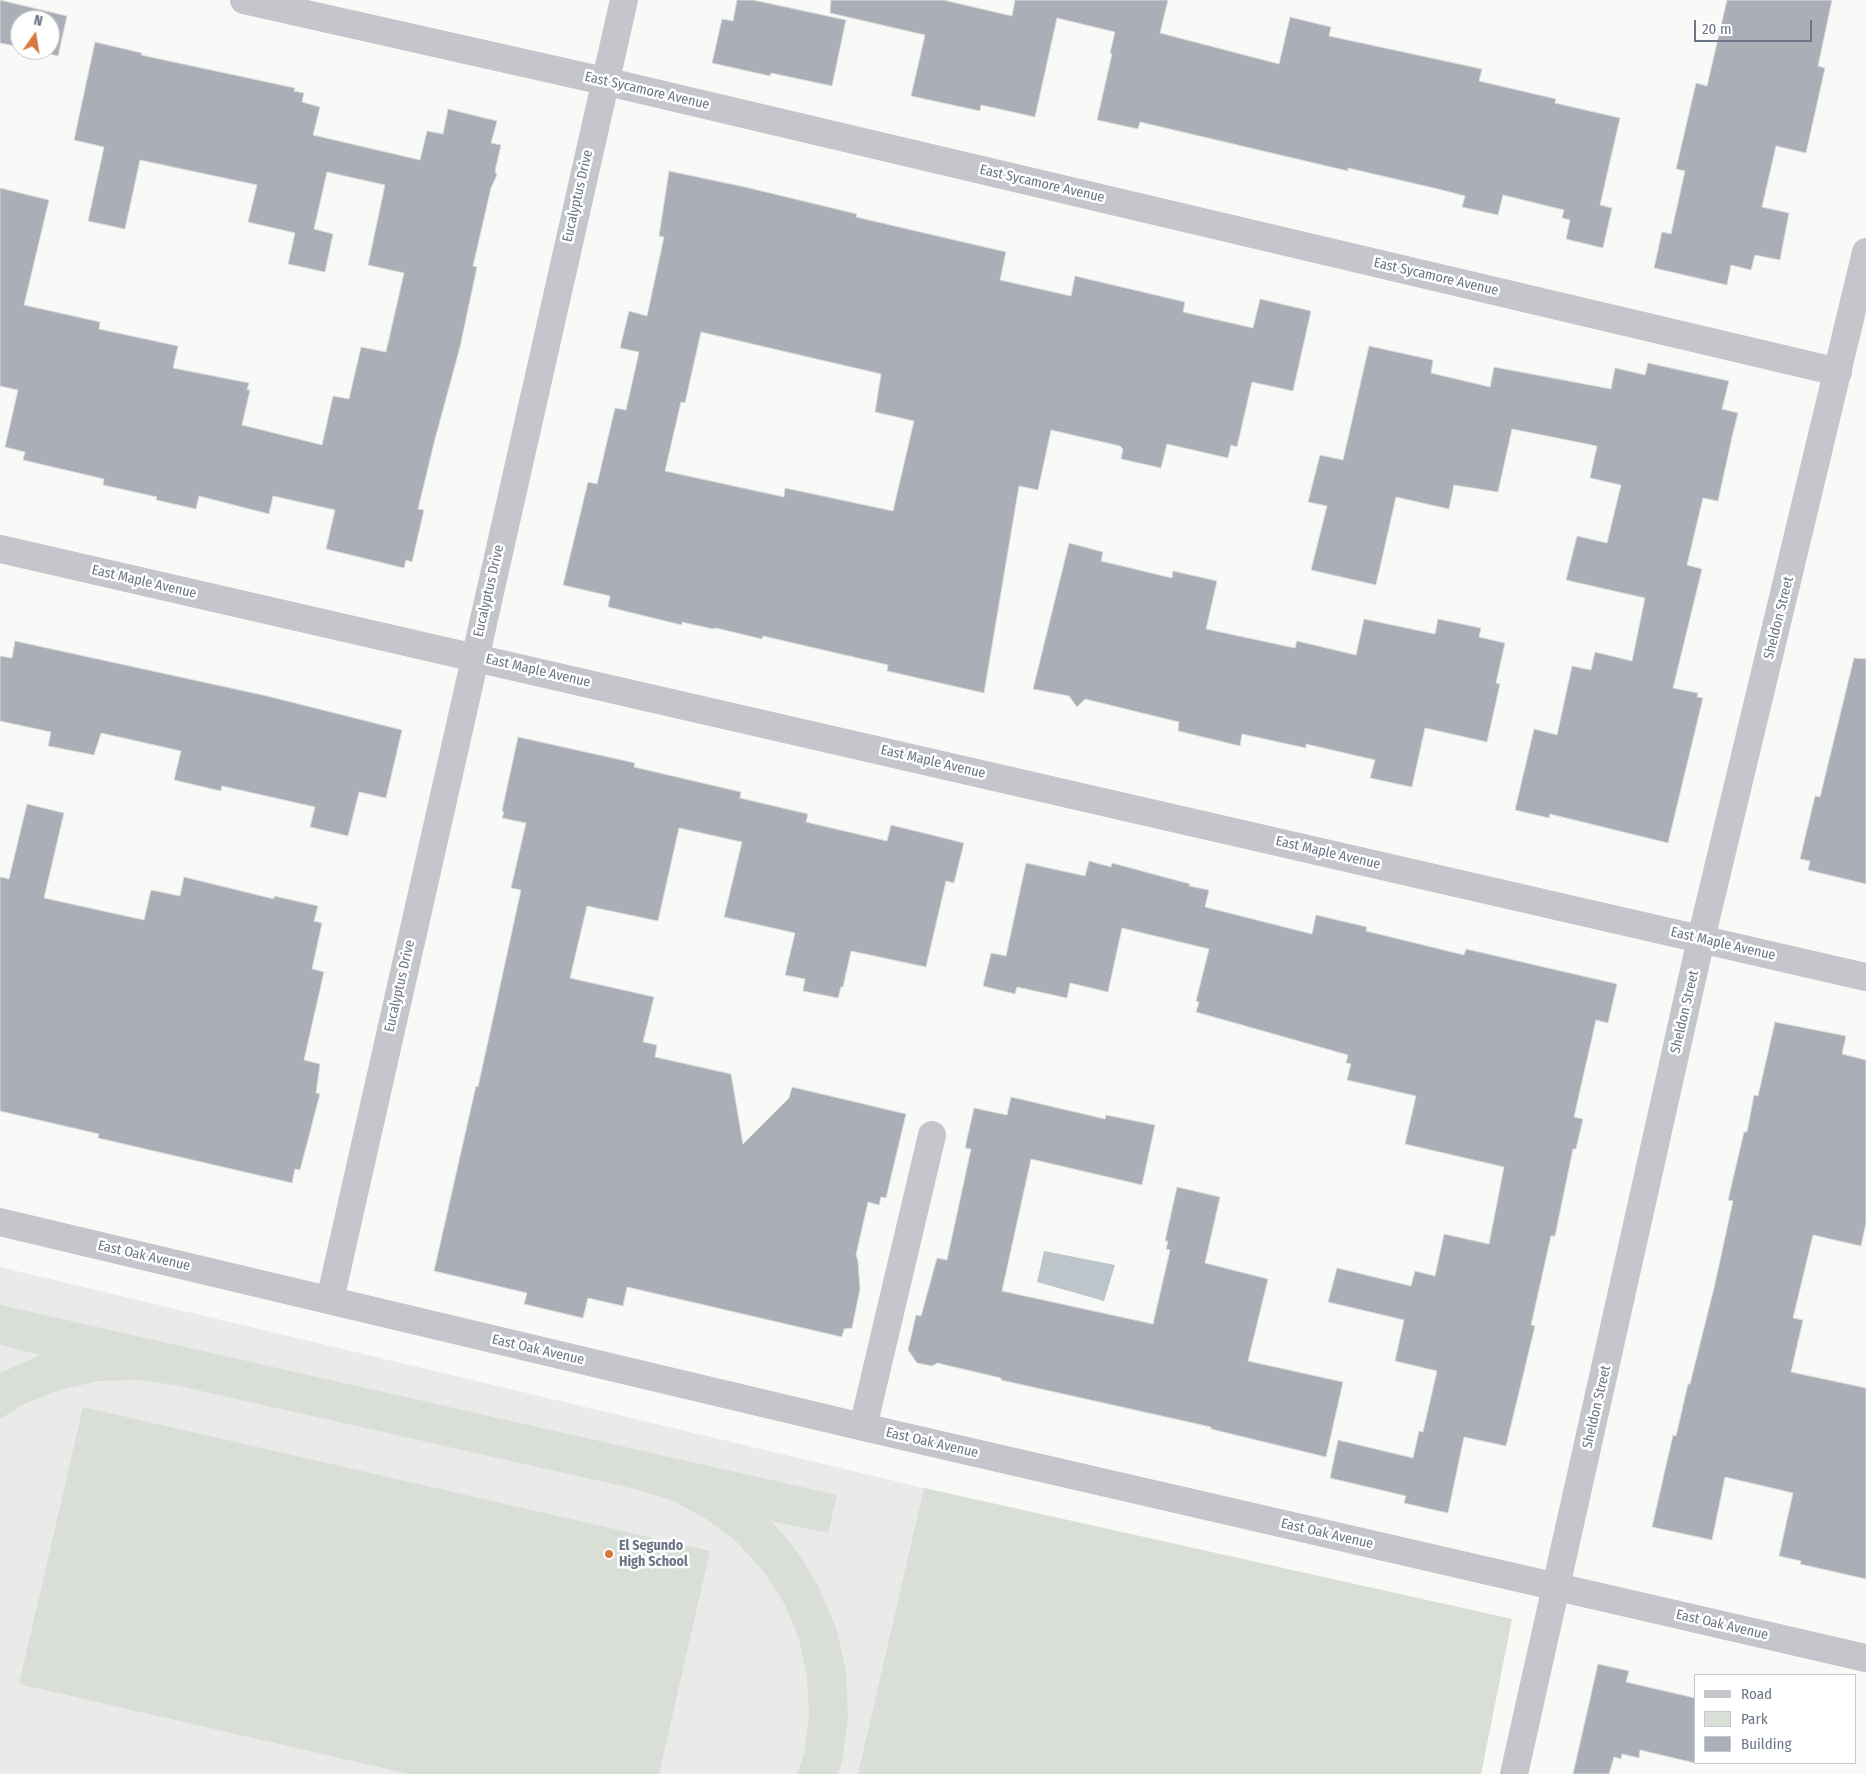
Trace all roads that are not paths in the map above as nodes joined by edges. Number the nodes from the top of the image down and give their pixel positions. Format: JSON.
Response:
{"nodes":[{"id":1,"x":244,"y":0,"type":"edge"},
{"id":2,"x":624,"y":0,"type":"edge"},
{"id":3,"x":604,"y":81,"type":"junction"},
{"id":4,"x":1866,"y":252,"type":"edge"},
{"id":5,"x":1861,"y":297,"type":"edge"},
{"id":6,"x":1838,"y":372,"type":"junction"},
{"id":7,"x":0,"y":549,"type":"edge"},
{"id":8,"x":474,"y":656,"type":"junction"},
{"id":9,"x":1701,"y":939,"type":"junction"},
{"id":10,"x":1866,"y":976,"type":"edge"},
{"id":11,"x":932,"y":1135,"type":"dead end"},
{"id":12,"x":0,"y":1222,"type":"edge"},
{"id":13,"x":330,"y":1300,"type":"junction"},
{"id":14,"x":863,"y":1427,"type":"junction"},
{"id":15,"x":1557,"y":1587,"type":"junction"},
{"id":16,"x":1866,"y":1658,"type":"edge"},
{"id":17,"x":1514,"y":1774,"type":"edge"}],
"edges":[{"from":1,"to":3,"type":"street","name":"East Sycamore Avenue"},
{"from":2,"to":3,"type":"street","name":"Eucalyptus Drive"},
{"from":3,"to":6,"type":"street","name":"East Sycamore Avenue"},
{"from":3,"to":8,"type":"street","name":"Eucalyptus Drive"},
{"from":4,"to":5,"type":"street","name":"Sheldon Street"},
{"from":5,"to":6,"type":"street","name":"Sheldon Street"},
{"from":6,"to":9,"type":"street","name":"Sheldon Street"},
{"from":7,"to":8,"type":"street","name":"East Maple Avenue"},
{"from":8,"to":9,"type":"street","name":"East Maple Avenue"},
{"from":8,"to":13,"type":"street","name":"Eucalyptus Drive"},
{"from":9,"to":10,"type":"street","name":"East Maple Avenue"},
{"from":9,"to":15,"type":"street","name":"Sheldon Street"},
{"from":11,"to":14,"type":"street"},
{"from":12,"to":13,"type":"street","name":"East Oak Avenue"},
{"from":13,"to":14,"type":"street","name":"East Oak Avenue"},
{"from":14,"to":15,"type":"street","name":"East Oak Avenue"},
{"from":15,"to":16,"type":"street","name":"East Oak Avenue"},
{"from":15,"to":17,"type":"street","name":"Sheldon Street"}]}
